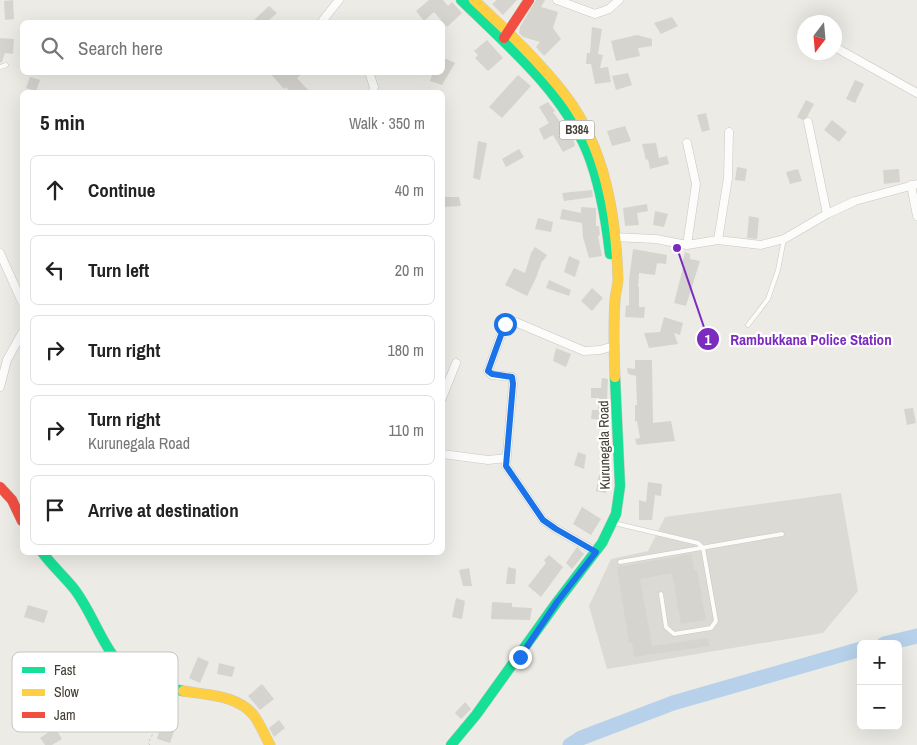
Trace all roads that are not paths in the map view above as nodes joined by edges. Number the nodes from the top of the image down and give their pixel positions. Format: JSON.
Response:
{"nodes":[{"id":1,"x":338,"y":0,"type":"edge"},
{"id":2,"x":461,"y":0,"type":"edge"},
{"id":3,"x":474,"y":0,"type":"edge"},
{"id":4,"x":529,"y":0,"type":"edge"},
{"id":5,"x":557,"y":0,"type":"edge"},
{"id":6,"x":619,"y":0,"type":"edge"},
{"id":7,"x":324,"y":20,"type":"edge"},
{"id":8,"x":505,"y":36,"type":"junction"},
{"id":9,"x":842,"y":51,"type":"edge"},
{"id":10,"x":6,"y":65,"type":"dead end"},
{"id":11,"x":0,"y":67,"type":"edge"},
{"id":12,"x":370,"y":75,"type":"edge"},
{"id":13,"x":373,"y":90,"type":"edge"},
{"id":14,"x":917,"y":93,"type":"edge"},
{"id":15,"x":808,"y":122,"type":"dead end"},
{"id":16,"x":729,"y":132,"type":"dead end"},
{"id":17,"x":687,"y":142,"type":"dead end"},
{"id":18,"x":914,"y":185,"type":"edge"},
{"id":19,"x":827,"y":214,"type":"junction"},
{"id":20,"x":917,"y":216,"type":"edge"},
{"id":21,"x":612,"y":237,"type":"junction"},
{"id":22,"x":784,"y":239,"type":"junction"},
{"id":23,"x":718,"y":240,"type":"junction"},
{"id":24,"x":687,"y":245,"type":"junction"},
{"id":25,"x":0,"y":253,"type":"edge"},
{"id":26,"x":20,"y":298,"type":"edge"},
{"id":27,"x":748,"y":324,"type":"dead end"},
{"id":28,"x":20,"y":337,"type":"edge"},
{"id":29,"x":614,"y":346,"type":"junction"},
{"id":30,"x":456,"y":363,"type":"dead end"},
{"id":31,"x":0,"y":387,"type":"edge"},
{"id":32,"x":445,"y":390,"type":"edge"},
{"id":33,"x":445,"y":454,"type":"edge"},
{"id":34,"x":507,"y":458,"type":"junction"},
{"id":35,"x":0,"y":487,"type":"edge"},
{"id":36,"x":20,"y":517,"type":"edge"},
{"id":37,"x":613,"y":523,"type":"junction"},
{"id":38,"x":782,"y":534,"type":"dead end"},
{"id":39,"x":703,"y":548,"type":"junction"},
{"id":40,"x":596,"y":552,"type":"junction"},
{"id":41,"x":44,"y":555,"type":"edge"},
{"id":42,"x":620,"y":562,"type":"dead end"},
{"id":43,"x":661,"y":594,"type":"dead end"},
{"id":44,"x":111,"y":652,"type":"edge"},
{"id":45,"x":178,"y":690,"type":"edge"},
{"id":46,"x":270,"y":745,"type":"edge"},
{"id":47,"x":451,"y":745,"type":"edge"}],
"edges":[{"from":1,"to":7,"type":"street"},
{"from":2,"to":8,"type":"main road","name":"Kurunegala Road","number":"B384"},
{"from":3,"to":8,"type":"main road","name":"Kurunegala Road","number":"B384"},
{"from":4,"to":8,"type":"main road"},
{"from":5,"to":6,"type":"street"},
{"from":8,"to":21,"type":"main road","name":"Kurunegala Road","number":"B384"},
{"from":9,"to":14,"type":"street"},
{"from":10,"to":11,"type":"lane"},
{"from":12,"to":13,"type":"street"},
{"from":15,"to":19,"type":"street"},
{"from":16,"to":23,"type":"street"},
{"from":17,"to":24,"type":"street"},
{"from":18,"to":19,"type":"street"},
{"from":18,"to":20,"type":"street"},
{"from":19,"to":22,"type":"street"},
{"from":21,"to":24,"type":"street"},
{"from":21,"to":29,"type":"main road","name":"Kurunegala Road","number":"B384"},
{"from":22,"to":23,"type":"street"},
{"from":22,"to":27,"type":"lane"},
{"from":23,"to":24,"type":"street"},
{"from":25,"to":26,"type":"street"},
{"from":28,"to":31,"type":"street"},
{"from":29,"to":34,"type":"street"},
{"from":29,"to":37,"type":"main road","name":"Kurunegala Road","number":"B384"},
{"from":30,"to":32,"type":"street"},
{"from":33,"to":34,"type":"street"},
{"from":34,"to":40,"type":"street"},
{"from":35,"to":36,"type":"main road"},
{"from":37,"to":39,"type":"lane"},
{"from":37,"to":40,"type":"main road","name":"Kurunegala Road","number":"B384"},
{"from":38,"to":39,"type":"lane"},
{"from":39,"to":42,"type":"lane"},
{"from":39,"to":43,"type":"lane"},
{"from":40,"to":47,"type":"main road","name":"Kurunegala Road","number":"B384"},
{"from":41,"to":44,"type":"main road"},
{"from":45,"to":46,"type":"main road"}]}
